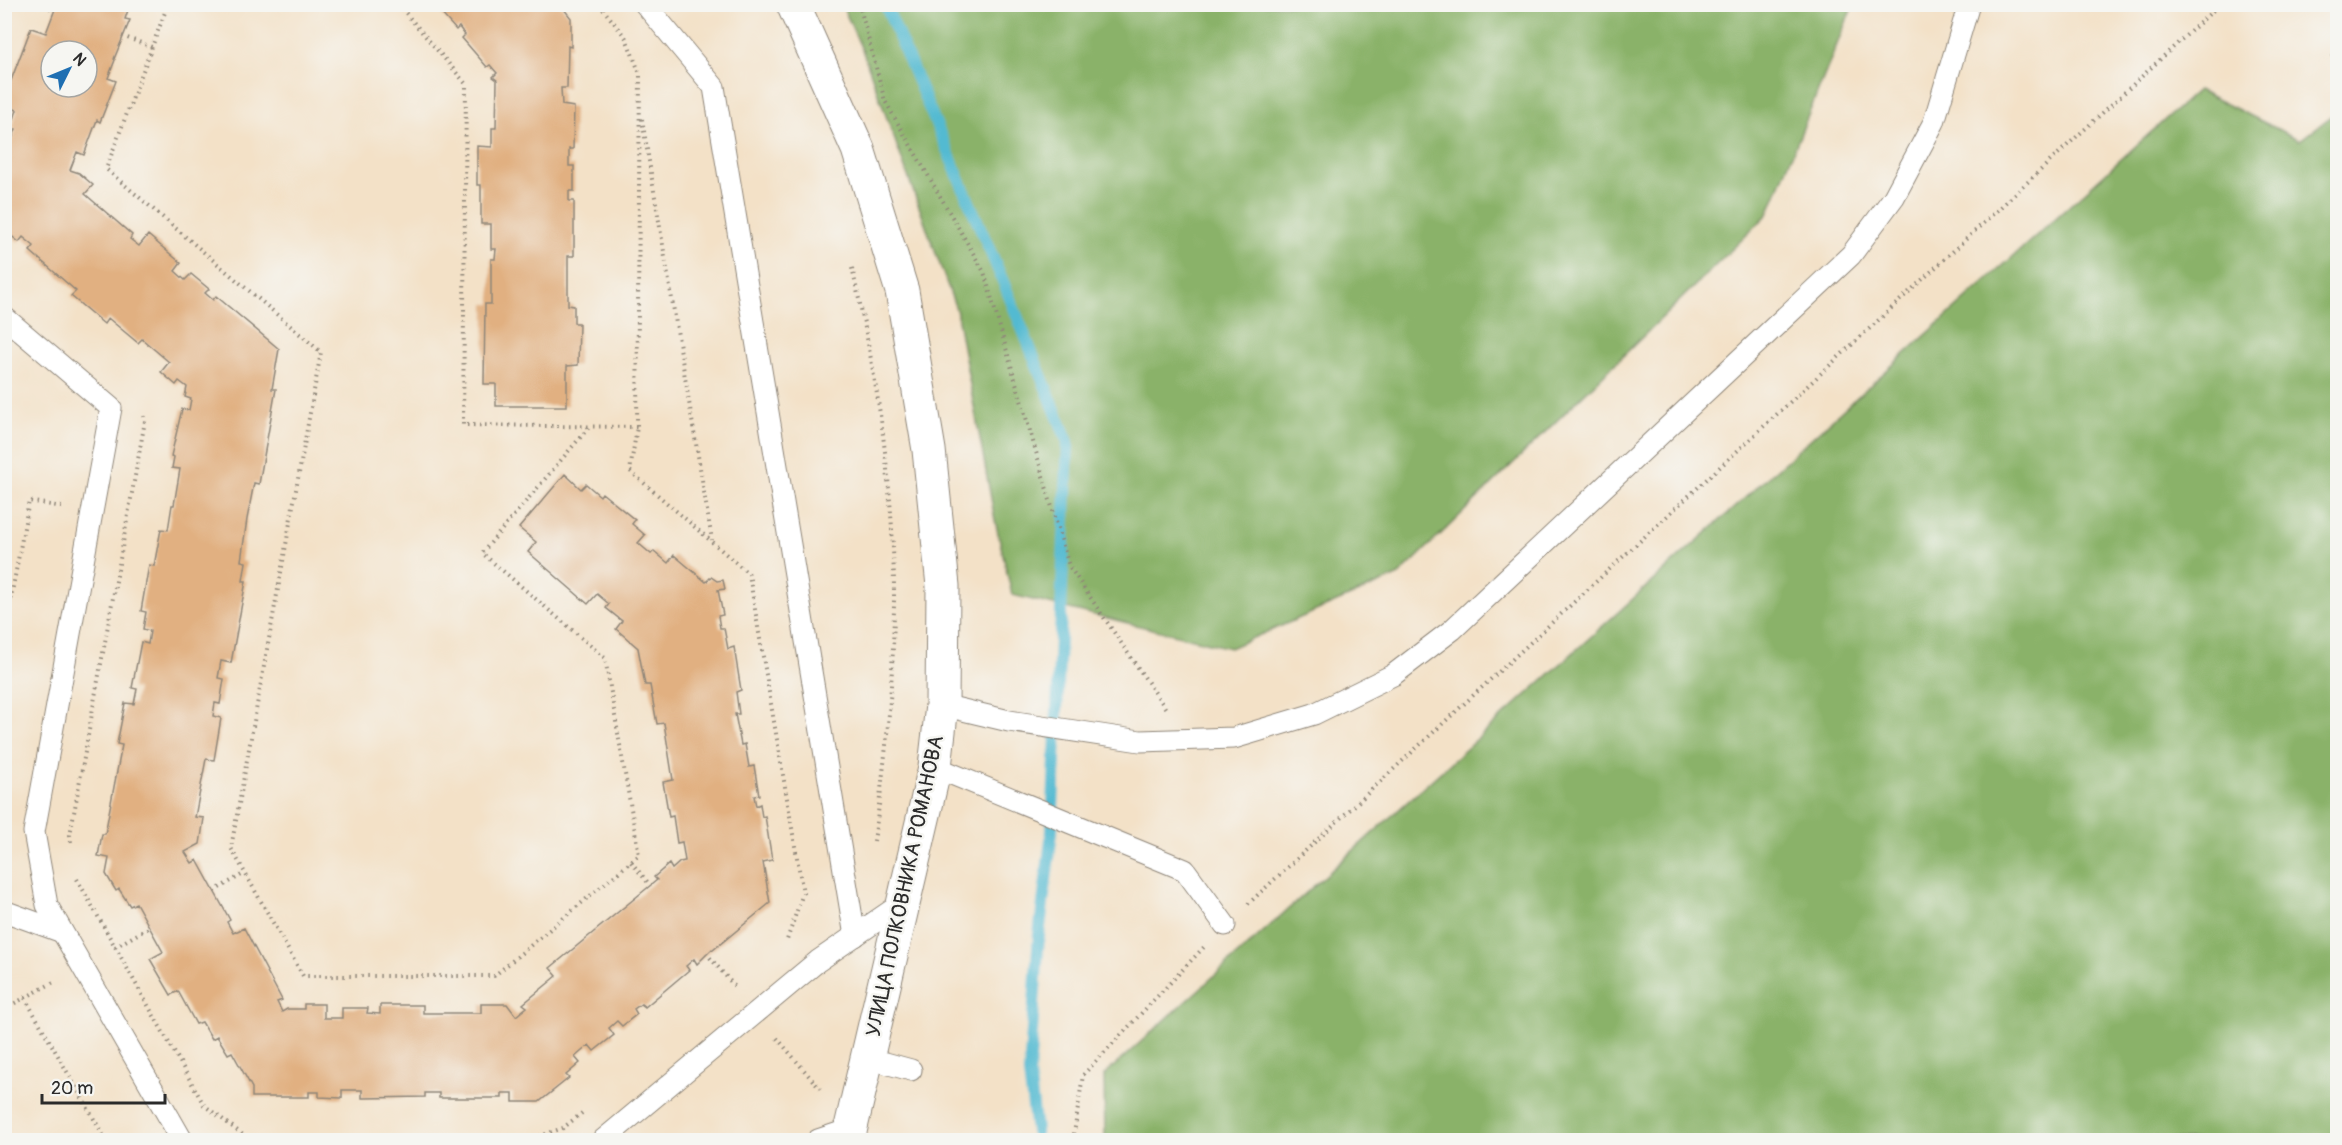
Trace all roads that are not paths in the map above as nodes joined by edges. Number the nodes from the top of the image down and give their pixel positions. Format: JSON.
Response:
{"nodes":[{"id":1,"x":645,"y":4,"type":"edge"},
{"id":2,"x":793,"y":4,"type":"edge"},
{"id":3,"x":1969,"y":4,"type":"edge"},
{"id":4,"x":4,"y":317,"type":"edge"},
{"id":5,"x":942,"y":705,"type":"junction"},
{"id":6,"x":935,"y":767,"type":"junction"},
{"id":7,"x":904,"y":902,"type":"junction"},
{"id":8,"x":4,"y":911,"type":"edge"},
{"id":9,"x":1225,"y":925,"type":"road end"},
{"id":10,"x":62,"y":932,"type":"junction"},
{"id":11,"x":855,"y":936,"type":"junction"},
{"id":12,"x":867,"y":1058,"type":"junction"},
{"id":13,"x":911,"y":1070,"type":"dead end"},
{"id":14,"x":850,"y":1135,"type":"edge"},
{"id":15,"x":182,"y":1140,"type":"edge"},
{"id":16,"x":603,"y":1140,"type":"edge"},
{"id":17,"x":818,"y":1140,"type":"edge"}],
"edges":[{"from":1,"to":11,"type":"lane"},
{"from":2,"to":5,"type":"street","name":"УЛИЦА ПОЛКОВНИКА РОМАНОВА"},
{"from":3,"to":5,"type":"lane"},
{"from":4,"to":10,"type":"lane"},
{"from":5,"to":6,"type":"street","name":"УЛИЦА ПОЛКОВНИКА РОМАНОВА"},
{"from":6,"to":7,"type":"street","name":"УЛИЦА ПОЛКОВНИКА РОМАНОВА"},
{"from":6,"to":9,"type":"lane"},
{"from":7,"to":11,"type":"lane"},
{"from":7,"to":12,"type":"street","name":"УЛИЦА ПОЛКОВНИКА РОМАНОВА"},
{"from":8,"to":10,"type":"lane"},
{"from":10,"to":15,"type":"lane"},
{"from":11,"to":16,"type":"lane"},
{"from":12,"to":13,"type":"lane"},
{"from":12,"to":14,"type":"street","name":"УЛИЦА ПОЛКОВНИКА РОМАНОВА"},
{"from":14,"to":17,"type":"lane"}]}
